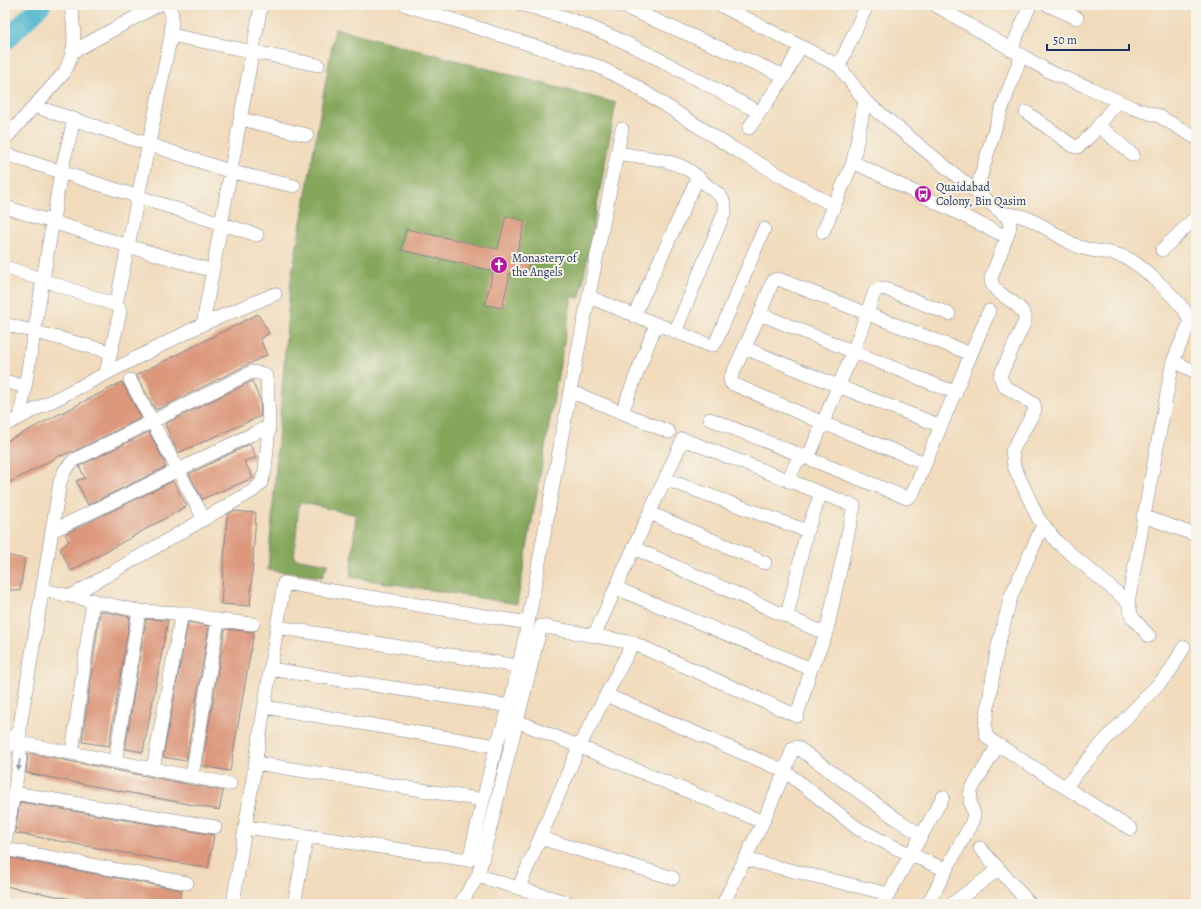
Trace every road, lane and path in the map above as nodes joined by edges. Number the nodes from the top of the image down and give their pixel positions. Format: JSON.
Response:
{"nodes":[{"id":1,"x":71,"y":5,"type":"edge"},
{"id":2,"x":158,"y":5,"type":"edge"},
{"id":3,"x":168,"y":5,"type":"edge"},
{"id":4,"x":261,"y":5,"type":"edge"},
{"id":5,"x":406,"y":5,"type":"edge"},
{"id":6,"x":522,"y":5,"type":"edge"},
{"id":7,"x":620,"y":5,"type":"edge"},
{"id":8,"x":720,"y":5,"type":"edge"},
{"id":9,"x":867,"y":5,"type":"edge"},
{"id":10,"x":935,"y":5,"type":"edge"},
{"id":11,"x":1030,"y":5,"type":"edge"},
{"id":12,"x":1048,"y":5,"type":"edge"},
{"id":13,"x":948,"y":8,"type":"edge"},
{"id":14,"x":1077,"y":18,"type":"dead end"},
{"id":15,"x":171,"y":35,"type":"junction"},
{"id":16,"x":800,"y":46,"type":"junction"},
{"id":17,"x":74,"y":51,"type":"junction"},
{"id":18,"x":253,"y":52,"type":"junction"},
{"id":19,"x":1016,"y":53,"type":"junction"},
{"id":20,"x":318,"y":65,"type":"dead end"},
{"id":21,"x":839,"y":66,"type":"junction"},
{"id":22,"x":784,"y":76,"type":"junction"},
{"id":23,"x":866,"y":101,"type":"junction"},
{"id":24,"x":1118,"y":101,"type":"junction"},
{"id":25,"x":34,"y":106,"type":"junction"},
{"id":26,"x":759,"y":112,"type":"junction"},
{"id":27,"x":1026,"y":112,"type":"dead end"},
{"id":28,"x":241,"y":119,"type":"junction"},
{"id":29,"x":74,"y":120,"type":"junction"},
{"id":30,"x":1099,"y":126,"type":"junction"},
{"id":31,"x":748,"y":128,"type":"dead end"},
{"id":32,"x":622,"y":129,"type":"dead end"},
{"id":33,"x":307,"y":135,"type":"dead end"},
{"id":34,"x":1195,"y":136,"type":"edge"},
{"id":35,"x":5,"y":139,"type":"edge"},
{"id":36,"x":148,"y":144,"type":"junction"},
{"id":37,"x":617,"y":153,"type":"junction"},
{"id":38,"x":5,"y":154,"type":"edge"},
{"id":39,"x":1133,"y":155,"type":"dead end"},
{"id":40,"x":853,"y":162,"type":"junction"},
{"id":41,"x":61,"y":172,"type":"junction"},
{"id":42,"x":232,"y":172,"type":"junction"},
{"id":43,"x":698,"y":177,"type":"junction"},
{"id":44,"x":294,"y":186,"type":"dead end"},
{"id":45,"x":976,"y":192,"type":"junction"},
{"id":46,"x":138,"y":197,"type":"junction"},
{"id":47,"x":834,"y":206,"type":"junction"},
{"id":48,"x":5,"y":207,"type":"edge"},
{"id":49,"x":1003,"y":214,"type":"junction"},
{"id":50,"x":1196,"y":217,"type":"edge"},
{"id":51,"x":53,"y":222,"type":"junction"},
{"id":52,"x":222,"y":224,"type":"junction"},
{"id":53,"x":764,"y":229,"type":"dead end"},
{"id":54,"x":823,"y":232,"type":"dead end"},
{"id":55,"x":257,"y":235,"type":"dead end"},
{"id":56,"x":1007,"y":237,"type":"junction"},
{"id":57,"x":128,"y":246,"type":"junction"},
{"id":58,"x":1162,"y":250,"type":"dead end"},
{"id":59,"x":5,"y":267,"type":"edge"},
{"id":60,"x":213,"y":270,"type":"junction"},
{"id":61,"x":43,"y":280,"type":"junction"},
{"id":62,"x":275,"y":294,"type":"dead end"},
{"id":63,"x":589,"y":297,"type":"junction"},
{"id":64,"x":116,"y":304,"type":"junction"},
{"id":65,"x":989,"y":311,"type":"dead end"},
{"id":66,"x":868,"y":313,"type":"junction"},
{"id":67,"x":760,"y":314,"type":"junction"},
{"id":68,"x":949,"y":314,"type":"dead end"},
{"id":69,"x":634,"y":316,"type":"junction"},
{"id":70,"x":1193,"y":321,"type":"edge"},
{"id":71,"x":5,"y":324,"type":"edge"},
{"id":72,"x":203,"y":324,"type":"junction"},
{"id":73,"x":656,"y":324,"type":"junction"},
{"id":74,"x":34,"y":332,"type":"junction"},
{"id":75,"x":675,"y":332,"type":"junction"},
{"id":76,"x":745,"y":348,"type":"junction"},
{"id":77,"x":111,"y":352,"type":"junction"},
{"id":78,"x":853,"y":352,"type":"junction"},
{"id":79,"x":971,"y":354,"type":"junction"},
{"id":80,"x":1173,"y":361,"type":"junction"},
{"id":81,"x":1196,"y":372,"type":"edge"},
{"id":82,"x":106,"y":374,"type":"junction"},
{"id":83,"x":130,"y":380,"type":"dead end"},
{"id":84,"x":5,"y":381,"type":"edge"},
{"id":85,"x":838,"y":386,"type":"junction"},
{"id":86,"x":25,"y":387,"type":"junction"},
{"id":87,"x":570,"y":391,"type":"junction"},
{"id":88,"x":956,"y":393,"type":"junction"},
{"id":89,"x":622,"y":412,"type":"junction"},
{"id":90,"x":20,"y":417,"type":"junction"},
{"id":91,"x":710,"y":419,"type":"dead end"},
{"id":92,"x":152,"y":422,"type":"junction"},
{"id":93,"x":823,"y":423,"type":"junction"},
{"id":94,"x":5,"y":425,"type":"edge"},
{"id":95,"x":269,"y":426,"type":"junction"},
{"id":96,"x":941,"y":426,"type":"junction"},
{"id":97,"x":669,"y":432,"type":"dead end"},
{"id":98,"x":805,"y":458,"type":"junction"},
{"id":99,"x":925,"y":464,"type":"junction"},
{"id":100,"x":178,"y":470,"type":"junction"},
{"id":101,"x":665,"y":479,"type":"junction"},
{"id":102,"x":788,"y":481,"type":"junction"},
{"id":103,"x":821,"y":493,"type":"junction"},
{"id":104,"x":650,"y":512,"type":"junction"},
{"id":105,"x":1144,"y":516,"type":"junction"},
{"id":106,"x":204,"y":519,"type":"junction"},
{"id":107,"x":1044,"y":525,"type":"junction"},
{"id":108,"x":52,"y":531,"type":"junction"},
{"id":109,"x":807,"y":531,"type":"junction"},
{"id":110,"x":1196,"y":535,"type":"edge"},
{"id":111,"x":634,"y":548,"type":"junction"},
{"id":112,"x":765,"y":563,"type":"dead end"},
{"id":113,"x":616,"y":588,"type":"junction"},
{"id":114,"x":42,"y":590,"type":"junction"},
{"id":115,"x":70,"y":596,"type":"junction"},
{"id":116,"x":93,"y":600,"type":"junction"},
{"id":117,"x":1128,"y":602,"type":"junction"},
{"id":118,"x":139,"y":611,"type":"junction"},
{"id":119,"x":182,"y":613,"type":"junction"},
{"id":120,"x":788,"y":616,"type":"junction"},
{"id":121,"x":218,"y":620,"type":"junction"},
{"id":122,"x":528,"y":623,"type":"junction"},
{"id":123,"x":253,"y":624,"type":"dead end"},
{"id":124,"x":277,"y":627,"type":"junction"},
{"id":125,"x":826,"y":634,"type":"junction"},
{"id":126,"x":594,"y":636,"type":"junction"},
{"id":127,"x":1149,"y":636,"type":"dead end"},
{"id":128,"x":633,"y":643,"type":"junction"},
{"id":129,"x":1184,"y":647,"type":"dead end"},
{"id":130,"x":517,"y":666,"type":"junction"},
{"id":131,"x":270,"y":669,"type":"junction"},
{"id":132,"x":811,"y":669,"type":"junction"},
{"id":133,"x":606,"y":695,"type":"junction"},
{"id":134,"x":510,"y":706,"type":"junction"},
{"id":135,"x":265,"y":708,"type":"junction"},
{"id":136,"x":517,"y":721,"type":"junction"},
{"id":137,"x":10,"y":744,"type":"edge"},
{"id":138,"x":998,"y":745,"type":"junction"},
{"id":139,"x":496,"y":746,"type":"junction"},
{"id":140,"x":579,"y":747,"type":"junction"},
{"id":141,"x":72,"y":753,"type":"junction"},
{"id":142,"x":115,"y":762,"type":"junction"},
{"id":143,"x":256,"y":763,"type":"junction"},
{"id":144,"x":153,"y":769,"type":"junction"},
{"id":145,"x":784,"y":771,"type":"junction"},
{"id":146,"x":192,"y":776,"type":"junction"},
{"id":147,"x":230,"y":784,"type":"dead end"},
{"id":148,"x":1065,"y":787,"type":"junction"},
{"id":149,"x":14,"y":793,"type":"junction"},
{"id":150,"x":943,"y":796,"type":"dead end"},
{"id":151,"x":483,"y":800,"type":"junction"},
{"id":152,"x":762,"y":822,"type":"junction"},
{"id":153,"x":215,"y":827,"type":"dead end"},
{"id":154,"x":246,"y":827,"type":"junction"},
{"id":155,"x":1131,"y":829,"type":"dead end"},
{"id":156,"x":921,"y":835,"type":"junction"},
{"id":157,"x":307,"y":836,"type":"junction"},
{"id":158,"x":540,"y":838,"type":"junction"},
{"id":159,"x":5,"y":842,"type":"edge"},
{"id":160,"x":980,"y":848,"type":"dead end"},
{"id":161,"x":5,"y":849,"type":"edge"},
{"id":162,"x":910,"y":854,"type":"junction"},
{"id":163,"x":744,"y":859,"type":"junction"},
{"id":164,"x":999,"y":869,"type":"junction"},
{"id":165,"x":946,"y":870,"type":"junction"},
{"id":166,"x":478,"y":876,"type":"junction"},
{"id":167,"x":673,"y":878,"type":"dead end"},
{"id":168,"x":187,"y":883,"type":"dead end"},
{"id":169,"x":519,"y":887,"type":"junction"},
{"id":170,"x":886,"y":899,"type":"edge"},
{"id":171,"x":554,"y":901,"type":"edge"},
{"id":172,"x":233,"y":904,"type":"edge"},
{"id":173,"x":294,"y":904,"type":"edge"},
{"id":174,"x":460,"y":904,"type":"edge"},
{"id":175,"x":572,"y":904,"type":"edge"},
{"id":176,"x":723,"y":904,"type":"edge"},
{"id":177,"x":928,"y":904,"type":"edge"},
{"id":178,"x":952,"y":904,"type":"edge"},
{"id":179,"x":1030,"y":904,"type":"edge"}],
"edges":[{"from":1,"to":17,"type":"street"},
{"from":2,"to":17,"type":"street"},
{"from":3,"to":15,"type":"street"},
{"from":4,"to":18,"type":"street"},
{"from":5,"to":47,"type":"street"},
{"from":6,"to":26,"type":"street"},
{"from":7,"to":22,"type":"street"},
{"from":8,"to":16,"type":"street"},
{"from":9,"to":21,"type":"street"},
{"from":10,"to":13,"type":"street"},
{"from":11,"to":19,"type":"street"},
{"from":12,"to":14,"type":"street"},
{"from":13,"to":19,"type":"street"},
{"from":15,"to":18,"type":"street"},
{"from":15,"to":36,"type":"street"},
{"from":16,"to":21,"type":"street"},
{"from":16,"to":22,"type":"street"},
{"from":17,"to":25,"type":"street"},
{"from":18,"to":20,"type":"street"},
{"from":18,"to":28,"type":"street"},
{"from":19,"to":24,"type":"street"},
{"from":19,"to":45,"type":"street"},
{"from":21,"to":23,"type":"street"},
{"from":22,"to":26,"type":"street"},
{"from":23,"to":40,"type":"street"},
{"from":23,"to":45,"type":"street"},
{"from":24,"to":30,"type":"street"},
{"from":24,"to":34,"type":"street"},
{"from":25,"to":29,"type":"street"},
{"from":25,"to":35,"type":"street"},
{"from":26,"to":31,"type":"street"},
{"from":27,"to":30,"type":"street"},
{"from":28,"to":33,"type":"street"},
{"from":28,"to":42,"type":"street"},
{"from":29,"to":36,"type":"street"},
{"from":29,"to":41,"type":"street"},
{"from":30,"to":39,"type":"street"},
{"from":32,"to":37,"type":"street"},
{"from":36,"to":42,"type":"street"},
{"from":36,"to":46,"type":"street"},
{"from":37,"to":43,"type":"street"},
{"from":37,"to":63,"type":"street"},
{"from":38,"to":41,"type":"street"},
{"from":40,"to":47,"type":"street"},
{"from":40,"to":56,"type":"street"},
{"from":41,"to":46,"type":"street"},
{"from":41,"to":51,"type":"street"},
{"from":42,"to":44,"type":"street"},
{"from":42,"to":52,"type":"street"},
{"from":43,"to":69,"type":"street"},
{"from":43,"to":75,"type":"street"},
{"from":45,"to":49,"type":"street"},
{"from":46,"to":52,"type":"street"},
{"from":46,"to":57,"type":"street"},
{"from":47,"to":54,"type":"street"},
{"from":48,"to":51,"type":"street"},
{"from":49,"to":56,"type":"street"},
{"from":49,"to":70,"type":"street"},
{"from":50,"to":58,"type":"street"},
{"from":51,"to":57,"type":"street"},
{"from":51,"to":61,"type":"street"},
{"from":52,"to":55,"type":"street"},
{"from":52,"to":60,"type":"street"},
{"from":53,"to":75,"type":"street"},
{"from":56,"to":107,"type":"street"},
{"from":57,"to":60,"type":"street"},
{"from":57,"to":64,"type":"street"},
{"from":59,"to":61,"type":"street"},
{"from":60,"to":72,"type":"street"},
{"from":61,"to":64,"type":"street"},
{"from":61,"to":74,"type":"street"},
{"from":62,"to":72,"type":"street"},
{"from":63,"to":69,"type":"street"},
{"from":63,"to":87,"type":"street"},
{"from":64,"to":77,"type":"street"},
{"from":65,"to":79,"type":"street"},
{"from":66,"to":67,"type":"street"},
{"from":66,"to":68,"type":"street"},
{"from":66,"to":78,"type":"street"},
{"from":66,"to":79,"type":"street"},
{"from":67,"to":76,"type":"street"},
{"from":67,"to":78,"type":"street"},
{"from":69,"to":73,"type":"street"},
{"from":70,"to":80,"type":"street"},
{"from":71,"to":74,"type":"street"},
{"from":72,"to":82,"type":"street"},
{"from":73,"to":75,"type":"street"},
{"from":73,"to":89,"type":"street"},
{"from":74,"to":77,"type":"street"},
{"from":74,"to":86,"type":"street"},
{"from":76,"to":85,"type":"street"},
{"from":76,"to":93,"type":"street"},
{"from":77,"to":82,"type":"street"},
{"from":78,"to":85,"type":"street"},
{"from":78,"to":88,"type":"street"},
{"from":79,"to":88,"type":"street"},
{"from":80,"to":81,"type":"street"},
{"from":80,"to":105,"type":"street"},
{"from":82,"to":90,"type":"street"},
{"from":83,"to":92,"type":"street"},
{"from":84,"to":86,"type":"street"},
{"from":85,"to":93,"type":"street"},
{"from":85,"to":96,"type":"street"},
{"from":86,"to":90,"type":"street"},
{"from":87,"to":89,"type":"street"},
{"from":87,"to":122,"type":"street"},
{"from":88,"to":96,"type":"street"},
{"from":89,"to":97,"type":"street"},
{"from":90,"to":94,"type":"street"},
{"from":91,"to":98,"type":"street"},
{"from":92,"to":95,"type":"street"},
{"from":92,"to":100,"type":"street"},
{"from":92,"to":108,"type":"street"},
{"from":93,"to":98,"type":"street"},
{"from":93,"to":99,"type":"street"},
{"from":95,"to":100,"type":"street"},
{"from":95,"to":106,"type":"street"},
{"from":96,"to":99,"type":"street"},
{"from":98,"to":99,"type":"street"},
{"from":98,"to":102,"type":"street"},
{"from":100,"to":106,"type":"street"},
{"from":100,"to":108,"type":"street"},
{"from":101,"to":102,"type":"street"},
{"from":101,"to":104,"type":"street"},
{"from":101,"to":109,"type":"street"},
{"from":102,"to":103,"type":"street"},
{"from":103,"to":109,"type":"street"},
{"from":103,"to":125,"type":"street"},
{"from":104,"to":111,"type":"street"},
{"from":104,"to":112,"type":"street"},
{"from":105,"to":110,"type":"street"},
{"from":105,"to":117,"type":"street"},
{"from":106,"to":115,"type":"street"},
{"from":107,"to":117,"type":"street"},
{"from":107,"to":138,"type":"street"},
{"from":108,"to":114,"type":"street"},
{"from":109,"to":120,"type":"street"},
{"from":111,"to":113,"type":"street"},
{"from":111,"to":120,"type":"street"},
{"from":113,"to":126,"type":"street"},
{"from":113,"to":132,"type":"street"},
{"from":114,"to":115,"type":"street"},
{"from":114,"to":137,"type":"street"},
{"from":115,"to":116,"type":"street"},
{"from":116,"to":118,"type":"street"},
{"from":116,"to":141,"type":"street"},
{"from":117,"to":127,"type":"street"},
{"from":118,"to":119,"type":"street"},
{"from":118,"to":142,"type":"street"},
{"from":119,"to":121,"type":"street"},
{"from":119,"to":144,"type":"street"},
{"from":120,"to":125,"type":"street"},
{"from":121,"to":123,"type":"street"},
{"from":121,"to":146,"type":"street"},
{"from":122,"to":124,"type":"street"},
{"from":122,"to":130,"type":"street"},
{"from":124,"to":130,"type":"street"},
{"from":124,"to":131,"type":"street"},
{"from":125,"to":132,"type":"street"},
{"from":126,"to":128,"type":"street"},
{"from":126,"to":136,"type":"street"},
{"from":128,"to":132,"type":"street"},
{"from":128,"to":133,"type":"street"},
{"from":129,"to":148,"type":"street"},
{"from":130,"to":134,"type":"street"},
{"from":131,"to":134,"type":"street"},
{"from":131,"to":135,"type":"street"},
{"from":133,"to":140,"type":"street"},
{"from":133,"to":145,"type":"street"},
{"from":134,"to":139,"type":"street"},
{"from":135,"to":139,"type":"street"},
{"from":135,"to":143,"type":"street"},
{"from":136,"to":140,"type":"street"},
{"from":136,"to":166,"type":"street"},
{"from":137,"to":141,"type":"street"},
{"from":137,"to":149,"type":"street","one_way":true},
{"from":138,"to":148,"type":"street"},
{"from":138,"to":165,"type":"street"},
{"from":139,"to":151,"type":"street"},
{"from":140,"to":152,"type":"street"},
{"from":140,"to":158,"type":"street"},
{"from":141,"to":142,"type":"street"},
{"from":142,"to":144,"type":"street"},
{"from":143,"to":151,"type":"street"},
{"from":143,"to":154,"type":"street"},
{"from":144,"to":146,"type":"street"},
{"from":145,"to":152,"type":"street"},
{"from":145,"to":156,"type":"street"},
{"from":145,"to":162,"type":"street"},
{"from":146,"to":147,"type":"street"},
{"from":148,"to":155,"type":"street"},
{"from":149,"to":153,"type":"street"},
{"from":149,"to":159,"type":"street"},
{"from":150,"to":156,"type":"street"},
{"from":151,"to":157,"type":"street"},
{"from":152,"to":163,"type":"street"},
{"from":154,"to":157,"type":"street"},
{"from":154,"to":172,"type":"street"},
{"from":156,"to":162,"type":"street"},
{"from":157,"to":173,"type":"street"},
{"from":158,"to":167,"type":"street"},
{"from":158,"to":169,"type":"street"},
{"from":160,"to":164,"type":"street"},
{"from":161,"to":168,"type":"street"},
{"from":162,"to":165,"type":"street"},
{"from":162,"to":170,"type":"street"},
{"from":163,"to":170,"type":"street"},
{"from":163,"to":176,"type":"street"},
{"from":164,"to":178,"type":"street"},
{"from":164,"to":179,"type":"street"},
{"from":165,"to":177,"type":"street"},
{"from":166,"to":169,"type":"street"},
{"from":166,"to":174,"type":"street"},
{"from":169,"to":171,"type":"street"},
{"from":171,"to":175,"type":"street"}]}
